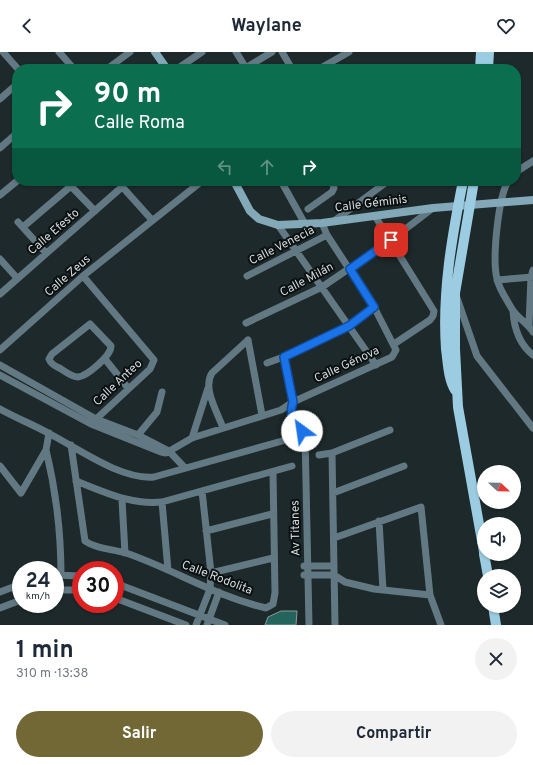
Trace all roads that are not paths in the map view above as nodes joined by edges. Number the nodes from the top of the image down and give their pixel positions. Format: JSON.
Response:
{"nodes":[{"id":1,"x":3,"y":52,"type":"edge"},
{"id":2,"x":130,"y":52,"type":"edge"},
{"id":3,"x":155,"y":52,"type":"edge"},
{"id":4,"x":202,"y":52,"type":"edge"},
{"id":5,"x":236,"y":52,"type":"edge"},
{"id":6,"x":272,"y":52,"type":"edge"},
{"id":7,"x":282,"y":52,"type":"edge"},
{"id":8,"x":349,"y":52,"type":"edge"},
{"id":9,"x":481,"y":52,"type":"edge"},
{"id":10,"x":489,"y":52,"type":"edge"},
{"id":11,"x":61,"y":53,"type":"edge"},
{"id":12,"x":14,"y":64,"type":"edge"},
{"id":13,"x":70,"y":64,"type":"edge"},
{"id":14,"x":114,"y":64,"type":"edge"},
{"id":15,"x":163,"y":64,"type":"edge"},
{"id":16,"x":184,"y":64,"type":"edge"},
{"id":17,"x":243,"y":64,"type":"edge"},
{"id":18,"x":252,"y":64,"type":"edge"},
{"id":19,"x":289,"y":64,"type":"edge"},
{"id":20,"x":328,"y":64,"type":"edge"},
{"id":21,"x":480,"y":64,"type":"edge"},
{"id":22,"x":488,"y":64,"type":"edge"},
{"id":23,"x":12,"y":88,"type":"edge"},
{"id":24,"x":0,"y":99,"type":"edge"},
{"id":25,"x":12,"y":137,"type":"edge"},
{"id":26,"x":0,"y":148,"type":"edge"},
{"id":27,"x":533,"y":161,"type":"edge"},
{"id":28,"x":521,"y":169,"type":"edge"},
{"id":29,"x":12,"y":185,"type":"edge"},
{"id":30,"x":65,"y":186,"type":"edge"},
{"id":31,"x":71,"y":186,"type":"edge"},
{"id":32,"x":118,"y":186,"type":"edge"},
{"id":33,"x":122,"y":186,"type":"edge"},
{"id":34,"x":196,"y":186,"type":"edge"},
{"id":35,"x":237,"y":186,"type":"edge"},
{"id":36,"x":284,"y":186,"type":"edge"},
{"id":37,"x":333,"y":186,"type":"edge"},
{"id":38,"x":381,"y":186,"type":"edge"},
{"id":39,"x":462,"y":186,"type":"edge"},
{"id":40,"x":473,"y":186,"type":"edge"},
{"id":41,"x":506,"y":186,"type":"edge"},
{"id":42,"x":0,"y":195,"type":"edge"},
{"id":43,"x":533,"y":200,"type":"edge"},
{"id":44,"x":501,"y":203,"type":"junction"},
{"id":45,"x":469,"y":206,"type":"junction"},
{"id":46,"x":458,"y":207,"type":"junction"},
{"id":47,"x":433,"y":208,"type":"junction"},
{"id":48,"x":308,"y":209,"type":"dead end"},
{"id":49,"x":95,"y":211,"type":"junction"},
{"id":50,"x":375,"y":216,"type":"junction"},
{"id":51,"x":152,"y":220,"type":"junction"},
{"id":52,"x":334,"y":221,"type":"junction"},
{"id":53,"x":322,"y":223,"type":"junction"},
{"id":54,"x":305,"y":224,"type":"junction"},
{"id":55,"x":278,"y":225,"type":"junction"},
{"id":56,"x":326,"y":235,"type":"junction"},
{"id":57,"x":391,"y":240,"type":"junction"},
{"id":58,"x":297,"y":251,"type":"junction"},
{"id":59,"x":46,"y":253,"type":"junction"},
{"id":60,"x":0,"y":259,"type":"edge"},
{"id":61,"x":350,"y":269,"type":"junction"},
{"id":62,"x":532,"y":275,"type":"edge"},
{"id":63,"x":84,"y":276,"type":"junction"},
{"id":64,"x":247,"y":276,"type":"dead end"},
{"id":65,"x":17,"y":278,"type":"junction"},
{"id":66,"x":497,"y":280,"type":"junction"},
{"id":67,"x":322,"y":287,"type":"junction"},
{"id":68,"x":456,"y":293,"type":"junction"},
{"id":69,"x":0,"y":294,"type":"edge"},
{"id":70,"x":374,"y":307,"type":"junction"},
{"id":71,"x":513,"y":311,"type":"junction"},
{"id":72,"x":246,"y":323,"type":"dead end"},
{"id":73,"x":349,"y":326,"type":"junction"},
{"id":74,"x":531,"y":328,"type":"edge"},
{"id":75,"x":394,"y":344,"type":"junction"},
{"id":76,"x":0,"y":350,"type":"edge"},
{"id":77,"x":533,"y":355,"type":"edge"},
{"id":78,"x":284,"y":357,"type":"junction"},
{"id":79,"x":105,"y":359,"type":"junction"},
{"id":80,"x":267,"y":363,"type":"dead end"},
{"id":81,"x":0,"y":365,"type":"edge"},
{"id":82,"x":376,"y":365,"type":"junction"},
{"id":83,"x":0,"y":375,"type":"edge"},
{"id":84,"x":128,"y":388,"type":"junction"},
{"id":85,"x":208,"y":388,"type":"junction"},
{"id":86,"x":162,"y":392,"type":"dead end"},
{"id":87,"x":457,"y":394,"type":"junction"},
{"id":88,"x":293,"y":402,"type":"junction"},
{"id":89,"x":0,"y":409,"type":"edge"},
{"id":90,"x":262,"y":415,"type":"junction"},
{"id":91,"x":93,"y":421,"type":"junction"},
{"id":92,"x":223,"y":428,"type":"junction"},
{"id":93,"x":533,"y":428,"type":"edge"},
{"id":94,"x":390,"y":430,"type":"dead end"},
{"id":95,"x":49,"y":433,"type":"junction"},
{"id":96,"x":301,"y":434,"type":"junction"},
{"id":97,"x":138,"y":435,"type":"junction"},
{"id":98,"x":192,"y":438,"type":"junction"},
{"id":99,"x":71,"y":445,"type":"junction"},
{"id":100,"x":46,"y":450,"type":"junction"},
{"id":101,"x":170,"y":451,"type":"junction"},
{"id":102,"x":332,"y":453,"type":"junction"},
{"id":103,"x":319,"y":455,"type":"dead end"},
{"id":104,"x":0,"y":466,"type":"edge"},
{"id":105,"x":292,"y":466,"type":"dead end"},
{"id":106,"x":404,"y":466,"type":"dead end"},
{"id":107,"x":185,"y":468,"type":"junction"},
{"id":108,"x":273,"y":472,"type":"junction"},
{"id":109,"x":76,"y":481,"type":"junction"},
{"id":110,"x":202,"y":491,"type":"junction"},
{"id":111,"x":333,"y":493,"type":"junction"},
{"id":112,"x":122,"y":500,"type":"junction"},
{"id":113,"x":162,"y":502,"type":"junction"},
{"id":114,"x":272,"y":514,"type":"junction"},
{"id":115,"x":478,"y":517,"type":"edge"},
{"id":116,"x":380,"y":521,"type":"junction"},
{"id":117,"x":206,"y":531,"type":"junction"},
{"id":118,"x":334,"y":538,"type":"junction"},
{"id":119,"x":125,"y":553,"type":"junction"},
{"id":120,"x":273,"y":558,"type":"junction"},
{"id":121,"x":58,"y":561,"type":"edge"},
{"id":122,"x":305,"y":566,"type":"junction"},
{"id":123,"x":334,"y":566,"type":"junction"},
{"id":124,"x":168,"y":570,"type":"junction"},
{"id":125,"x":211,"y":574,"type":"junction"},
{"id":126,"x":305,"y":575,"type":"junction"},
{"id":127,"x":334,"y":575,"type":"junction"},
{"id":128,"x":12,"y":587,"type":"edge"},
{"id":129,"x":125,"y":587,"type":"joint"},
{"id":130,"x":210,"y":589,"type":"junction"},
{"id":131,"x":383,"y":590,"type":"junction"},
{"id":132,"x":0,"y":592,"type":"edge"},
{"id":133,"x":219,"y":592,"type":"junction"},
{"id":134,"x":124,"y":594,"type":"edge"},
{"id":135,"x":430,"y":595,"type":"junction"},
{"id":136,"x":124,"y":601,"type":"edge"},
{"id":137,"x":12,"y":603,"type":"edge"},
{"id":138,"x":0,"y":608,"type":"edge"},
{"id":139,"x":494,"y":613,"type":"edge"},
{"id":140,"x":200,"y":615,"type":"junction"},
{"id":141,"x":208,"y":622,"type":"edge"},
{"id":142,"x":186,"y":625,"type":"edge"},
{"id":143,"x":196,"y":625,"type":"edge"},
{"id":144,"x":225,"y":625,"type":"edge"},
{"id":145,"x":304,"y":625,"type":"edge"},
{"id":146,"x":309,"y":625,"type":"edge"},
{"id":147,"x":335,"y":625,"type":"edge"},
{"id":148,"x":441,"y":625,"type":"edge"},
{"id":149,"x":496,"y":625,"type":"edge"}],
"edges":[{"from":1,"to":12,"type":"street"},
{"from":2,"to":14,"type":"street"},
{"from":3,"to":15,"type":"street"},
{"from":4,"to":16,"type":"street"},
{"from":5,"to":17,"type":"street"},
{"from":6,"to":18,"type":"street"},
{"from":7,"to":19,"type":"street"},
{"from":8,"to":20,"type":"street"},
{"from":9,"to":21,"type":"main road"},
{"from":10,"to":22,"type":"main road"},
{"from":11,"to":13,"type":"street"},
{"from":23,"to":24,"type":"street"},
{"from":25,"to":26,"type":"street"},
{"from":27,"to":28,"type":"street"},
{"from":29,"to":42,"type":"street"},
{"from":30,"to":59,"type":"street"},
{"from":31,"to":49,"type":"street"},
{"from":32,"to":49,"type":"street","name":"Calle Efesto"},
{"from":33,"to":51,"type":"street"},
{"from":34,"to":51,"type":"street","name":"Calle Zeus"},
{"from":35,"to":55,"type":"street","name":"Calle Géminis"},
{"from":36,"to":54,"type":"street"},
{"from":37,"to":48,"type":"street"},
{"from":38,"to":52,"type":"street"},
{"from":39,"to":46,"type":"main road"},
{"from":40,"to":45,"type":"main road"},
{"from":41,"to":44,"type":"street"},
{"from":43,"to":44,"type":"street","name":"Calle Géminis"},
{"from":44,"to":45,"type":"street","name":"Calle Géminis"},
{"from":44,"to":66,"type":"street"},
{"from":45,"to":46,"type":"street","name":"Calle Géminis"},
{"from":45,"to":68,"type":"main road"},
{"from":46,"to":47,"type":"street","name":"Calle Géminis"},
{"from":46,"to":87,"type":"main road"},
{"from":47,"to":50,"type":"street","name":"Calle Géminis"},
{"from":47,"to":57,"type":"street","name":"Calle Milán"},
{"from":49,"to":59,"type":"street","name":"Calle Efesto"},
{"from":50,"to":52,"type":"street","name":"Calle Géminis"},
{"from":50,"to":57,"type":"street"},
{"from":51,"to":63,"type":"street","name":"Calle Zeus"},
{"from":52,"to":53,"type":"street","name":"Calle Géminis"},
{"from":53,"to":54,"type":"street","name":"Calle Géminis"},
{"from":53,"to":56,"type":"street"},
{"from":54,"to":55,"type":"street","name":"Calle Géminis"},
{"from":55,"to":58,"type":"street"},
{"from":56,"to":58,"type":"street","name":"Calle Venecia"},
{"from":56,"to":61,"type":"street"},
{"from":57,"to":61,"type":"street","name":"Calle Milán"},
{"from":57,"to":75,"type":"street","name":"Calle Génova"},
{"from":58,"to":64,"type":"street","name":"Calle Venecia"},
{"from":58,"to":67,"type":"street"},
{"from":59,"to":65,"type":"street","name":"Calle Efesto"},
{"from":60,"to":65,"type":"street"},
{"from":61,"to":67,"type":"street","name":"Calle Milán"},
{"from":61,"to":70,"type":"street"},
{"from":62,"to":66,"type":"street"},
{"from":62,"to":74,"type":"street"},
{"from":63,"to":76,"type":"street","name":"Calle Zeus"},
{"from":63,"to":84,"type":"street","name":"Calle Anteo"},
{"from":65,"to":69,"type":"street","name":"Calle Efesto"},
{"from":66,"to":71,"type":"street"},
{"from":67,"to":72,"type":"street","name":"Calle Milán"},
{"from":67,"to":73,"type":"street"},
{"from":68,"to":87,"type":"main road"},
{"from":68,"to":93,"type":"street"},
{"from":70,"to":73,"type":"street"},
{"from":70,"to":75,"type":"street"},
{"from":71,"to":74,"type":"street"},
{"from":71,"to":77,"type":"street"},
{"from":73,"to":78,"type":"street"},
{"from":73,"to":82,"type":"street"},
{"from":75,"to":82,"type":"street","name":"Calle Génova"},
{"from":78,"to":80,"type":"street"},
{"from":78,"to":88,"type":"street"},
{"from":79,"to":79,"type":"street"},
{"from":79,"to":84,"type":"street"},
{"from":81,"to":91,"type":"street"},
{"from":82,"to":88,"type":"street","name":"Calle Génova"},
{"from":83,"to":91,"type":"street"},
{"from":84,"to":91,"type":"street","name":"Calle Anteo"},
{"from":85,"to":90,"type":"street"},
{"from":85,"to":92,"type":"street"},
{"from":85,"to":98,"type":"street"},
{"from":86,"to":97,"type":"street"},
{"from":87,"to":115,"type":"main road"},
{"from":88,"to":90,"type":"street","name":"Calle Génova"},
{"from":88,"to":96,"type":"street"},
{"from":89,"to":95,"type":"street"},
{"from":90,"to":92,"type":"street"},
{"from":91,"to":97,"type":"street"},
{"from":91,"to":101,"type":"street"},
{"from":92,"to":98,"type":"street"},
{"from":94,"to":102,"type":"street"},
{"from":95,"to":99,"type":"street"},
{"from":95,"to":100,"type":"street"},
{"from":96,"to":107,"type":"street"},
{"from":96,"to":122,"type":"street","name":"Av Titanes"},
{"from":97,"to":101,"type":"street"},
{"from":98,"to":101,"type":"street"},
{"from":99,"to":107,"type":"street"},
{"from":99,"to":109,"type":"street","name":"Calle Rodolita"},
{"from":100,"to":104,"type":"street"},
{"from":100,"to":121,"type":"street"},
{"from":101,"to":107,"type":"street"},
{"from":102,"to":103,"type":"street"},
{"from":102,"to":111,"type":"street"},
{"from":105,"to":108,"type":"street"},
{"from":106,"to":111,"type":"street"},
{"from":108,"to":110,"type":"street"},
{"from":108,"to":114,"type":"street","name":"Calle Rodolita"},
{"from":109,"to":112,"type":"street"},
{"from":109,"to":119,"type":"street","name":"Calle Rodolita"},
{"from":110,"to":113,"type":"street"},
{"from":110,"to":117,"type":"street"},
{"from":111,"to":118,"type":"street"},
{"from":112,"to":113,"type":"street"},
{"from":112,"to":119,"type":"street"},
{"from":113,"to":124,"type":"street"},
{"from":114,"to":117,"type":"street"},
{"from":114,"to":120,"type":"street","name":"Calle Rodolita"},
{"from":116,"to":118,"type":"street"},
{"from":116,"to":131,"type":"street"},
{"from":116,"to":135,"type":"street"},
{"from":117,"to":125,"type":"street"},
{"from":118,"to":123,"type":"street"},
{"from":119,"to":124,"type":"street","name":"Calle Rodolita"},
{"from":120,"to":125,"type":"street"},
{"from":120,"to":133,"type":"street","name":"Calle Rodolita"},
{"from":122,"to":123,"type":"street"},
{"from":122,"to":126,"type":"street","name":"Av Titanes"},
{"from":123,"to":127,"type":"street"},
{"from":124,"to":130,"type":"street","name":"Calle Rodolita"},
{"from":125,"to":130,"type":"street"},
{"from":126,"to":127,"type":"street"},
{"from":126,"to":145,"type":"street","name":"Av Titanes"},
{"from":126,"to":146,"type":"street","name":"Av Titanes"},
{"from":127,"to":131,"type":"street"},
{"from":127,"to":147,"type":"street"},
{"from":128,"to":132,"type":"street"},
{"from":129,"to":134,"type":"street"},
{"from":129,"to":140,"type":"street"},
{"from":130,"to":133,"type":"street","name":"Calle Rodolita"},
{"from":130,"to":140,"type":"street"},
{"from":131,"to":135,"type":"street"},
{"from":133,"to":141,"type":"street"},
{"from":135,"to":148,"type":"street"},
{"from":136,"to":142,"type":"street"},
{"from":137,"to":138,"type":"street"},
{"from":139,"to":149,"type":"main road"},
{"from":140,"to":141,"type":"street"},
{"from":140,"to":143,"type":"street"},
{"from":141,"to":144,"type":"street"}]}
